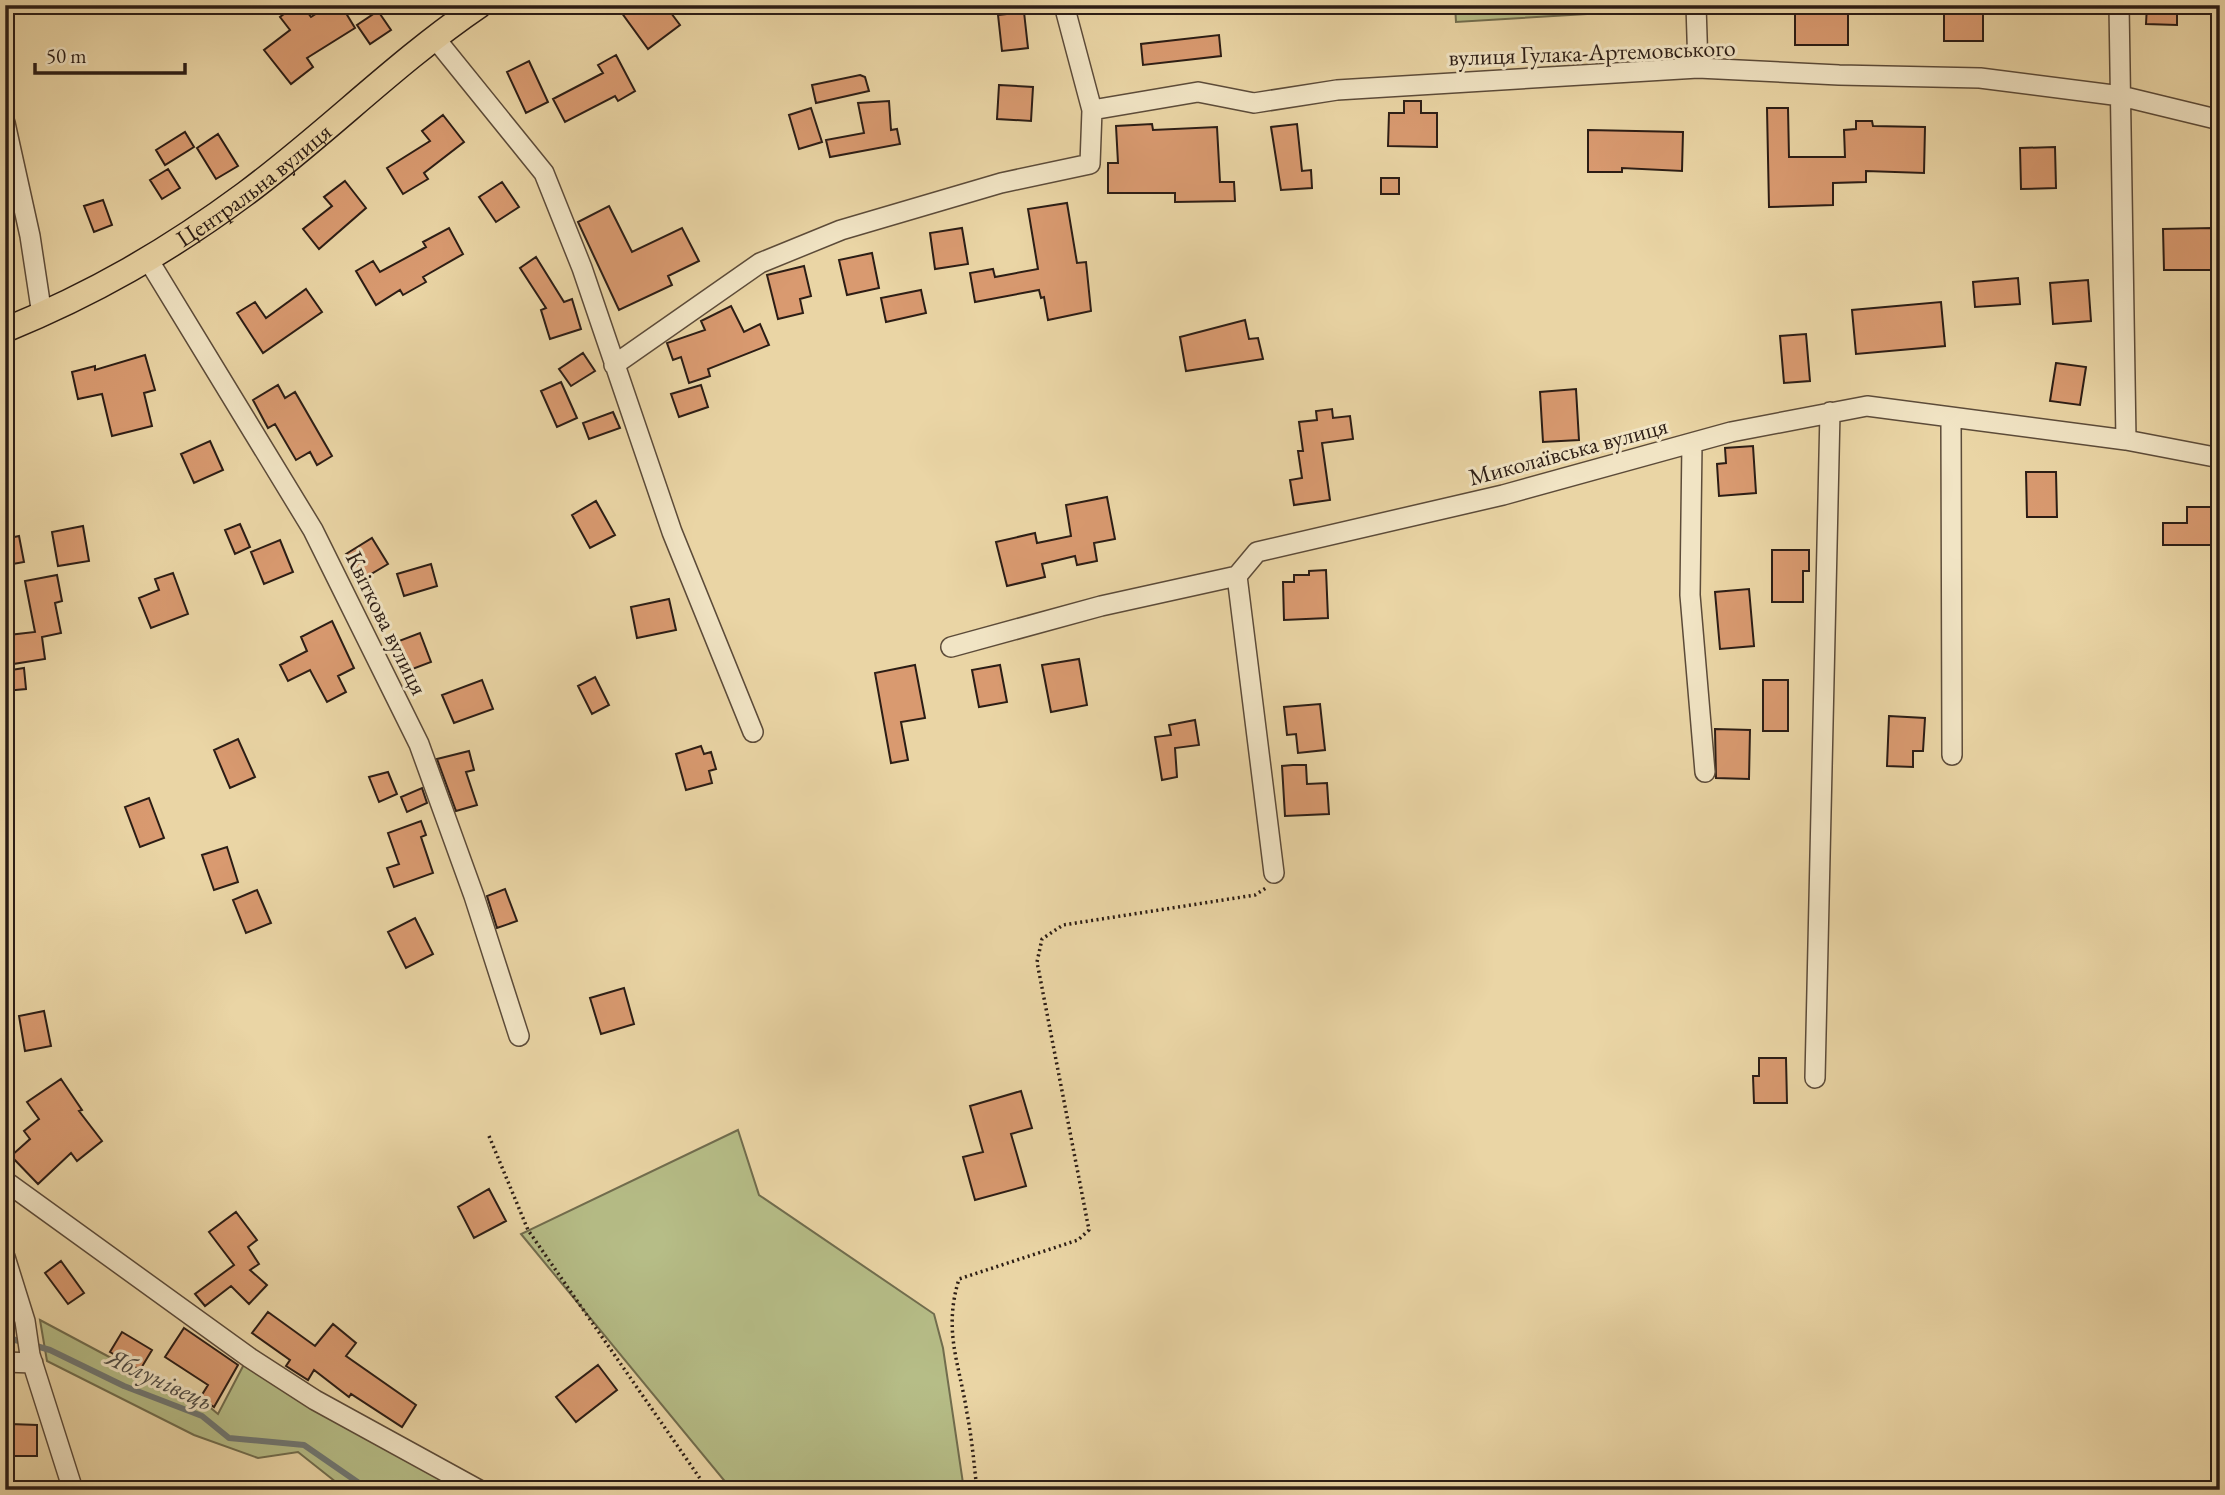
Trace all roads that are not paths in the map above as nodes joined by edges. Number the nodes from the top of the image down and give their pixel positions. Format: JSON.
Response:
{"nodes":[{"id":1,"x":480,"y":5,"type":"edge"},
{"id":2,"x":1064,"y":5,"type":"edge"},
{"id":3,"x":1696,"y":5,"type":"edge"},
{"id":4,"x":2119,"y":5,"type":"edge"},
{"id":5,"x":434,"y":37,"type":"junction"},
{"id":6,"x":1698,"y":68,"type":"junction"},
{"id":7,"x":2121,"y":96,"type":"junction"},
{"id":8,"x":1092,"y":110,"type":"junction"},
{"id":9,"x":2220,"y":120,"type":"edge"},
{"id":10,"x":5,"y":123,"type":"edge"},
{"id":11,"x":149,"y":261,"type":"junction"},
{"id":12,"x":42,"y":315,"type":"junction"},
{"id":13,"x":5,"y":330,"type":"edge"},
{"id":14,"x":614,"y":365,"type":"junction"},
{"id":15,"x":1830,"y":412,"type":"junction"},
{"id":16,"x":1951,"y":417,"type":"junction"},
{"id":17,"x":2126,"y":440,"type":"junction"},
{"id":18,"x":1692,"y":443,"type":"junction"},
{"id":19,"x":2220,"y":458,"type":"edge"},
{"id":20,"x":1237,"y":576,"type":"junction"},
{"id":21,"x":951,"y":647,"type":"dead end"},
{"id":22,"x":753,"y":733,"type":"dead end"},
{"id":23,"x":1952,"y":755,"type":"dead end"},
{"id":24,"x":1705,"y":772,"type":"dead end"},
{"id":25,"x":1274,"y":873,"type":"road end"},
{"id":26,"x":519,"y":1036,"type":"dead end"},
{"id":27,"x":1815,"y":1078,"type":"dead end"},
{"id":28,"x":5,"y":1181,"type":"edge"},
{"id":29,"x":5,"y":1257,"type":"edge"},
{"id":30,"x":32,"y":1359,"type":"junction"},
{"id":31,"x":5,"y":1362,"type":"edge"},
{"id":32,"x":73,"y":1490,"type":"edge"},
{"id":33,"x":479,"y":1490,"type":"edge"}],
"edges":[{"from":1,"to":5,"type":"main road","name":"Центральна вулиця"},
{"from":2,"to":8,"type":"street"},
{"from":3,"to":6,"type":"street"},
{"from":4,"to":7,"type":"street"},
{"from":5,"to":11,"type":"main road","name":"Центральна вулиця"},
{"from":5,"to":14,"type":"street"},
{"from":6,"to":7,"type":"street","name":"вулиця Гулака-Артемовського"},
{"from":6,"to":8,"type":"street","name":"вулиця Гулака-Артемовського"},
{"from":7,"to":9,"type":"street","name":"вулиця Гулака-Артемовського"},
{"from":7,"to":17,"type":"street"},
{"from":8,"to":14,"type":"street"},
{"from":10,"to":12,"type":"street"},
{"from":11,"to":12,"type":"main road","name":"Центральна вулиця"},
{"from":11,"to":26,"type":"street","name":"Квіткова вулиця"},
{"from":12,"to":13,"type":"main road","name":"Центральна вулиця"},
{"from":14,"to":22,"type":"street"},
{"from":15,"to":16,"type":"street","name":"Миколаївська вулиця"},
{"from":15,"to":18,"type":"street","name":"Миколаївська вулиця"},
{"from":15,"to":27,"type":"street"},
{"from":16,"to":17,"type":"street","name":"Миколаївська вулиця"},
{"from":16,"to":23,"type":"street"},
{"from":17,"to":19,"type":"street","name":"Миколаївська вулиця"},
{"from":18,"to":20,"type":"street","name":"Миколаївська вулиця"},
{"from":18,"to":24,"type":"street"},
{"from":20,"to":21,"type":"street"},
{"from":20,"to":25,"type":"street"},
{"from":28,"to":33,"type":"street"},
{"from":29,"to":30,"type":"street"},
{"from":30,"to":31,"type":"street"},
{"from":30,"to":32,"type":"street"}]}
